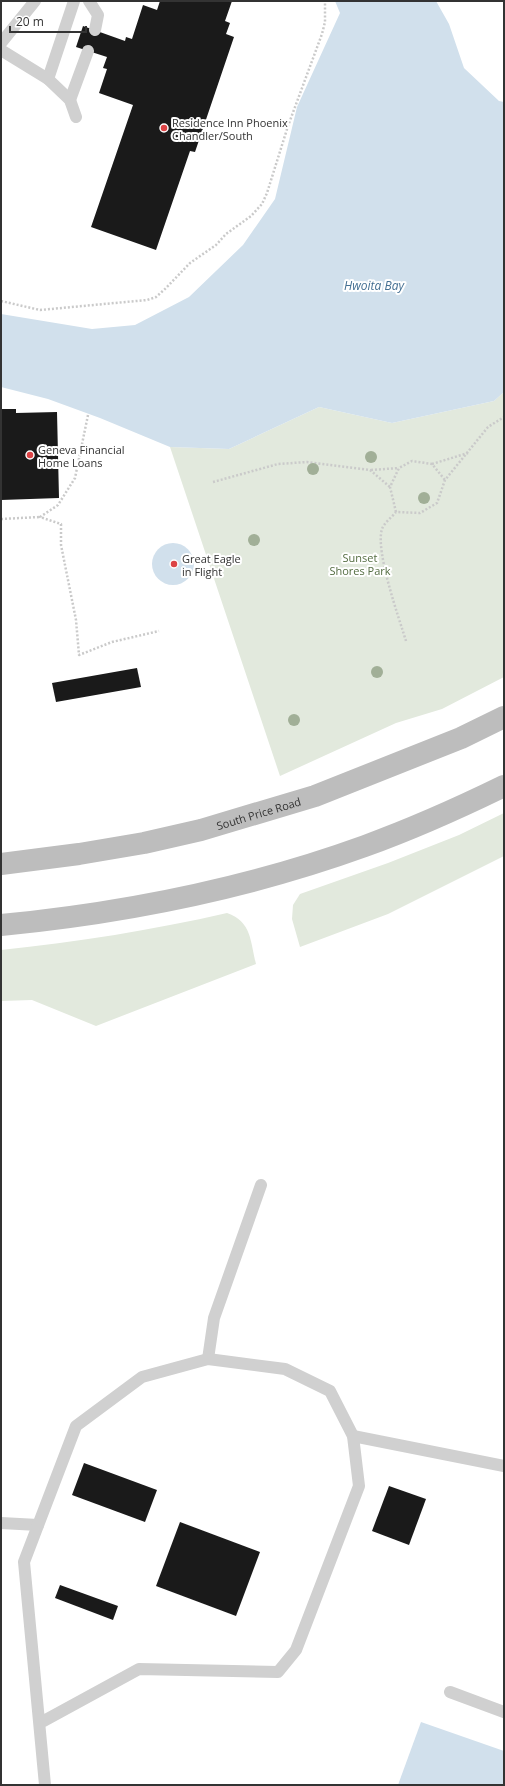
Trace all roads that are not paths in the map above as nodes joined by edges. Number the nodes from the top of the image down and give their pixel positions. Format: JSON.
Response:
{"nodes":[{"id":1,"x":35,"y":1,"type":"edge"},
{"id":2,"x":74,"y":1,"type":"edge"},
{"id":3,"x":89,"y":1,"type":"edge"},
{"id":4,"x":95,"y":30,"type":"dead end"},
{"id":5,"x":1,"y":43,"type":"edge"},
{"id":6,"x":1,"y":50,"type":"edge"},
{"id":7,"x":88,"y":51,"type":"dead end"},
{"id":8,"x":48,"y":79,"type":"junction"},
{"id":9,"x":70,"y":100,"type":"junction"},
{"id":10,"x":76,"y":117,"type":"dead end"},
{"id":11,"x":504,"y":717,"type":"edge"},
{"id":12,"x":504,"y":786,"type":"edge"},
{"id":13,"x":1,"y":864,"type":"edge"},
{"id":14,"x":1,"y":925,"type":"edge"},
{"id":15,"x":262,"y":1185,"type":"dead end"},
{"id":16,"x":208,"y":1359,"type":"junction"},
{"id":17,"x":353,"y":1436,"type":"junction"},
{"id":18,"x":504,"y":1466,"type":"edge"},
{"id":19,"x":1,"y":1523,"type":"edge"},
{"id":20,"x":38,"y":1525,"type":"junction"},
{"id":21,"x":450,"y":1692,"type":"dead end"},
{"id":22,"x":504,"y":1712,"type":"edge"},
{"id":23,"x":40,"y":1723,"type":"junction"},
{"id":24,"x":45,"y":1785,"type":"edge"}],
"edges":[{"from":1,"to":5,"type":"lane"},
{"from":2,"to":8,"type":"lane"},
{"from":3,"to":4,"type":"lane"},
{"from":6,"to":8,"type":"lane"},
{"from":7,"to":9,"type":"lane"},
{"from":8,"to":9,"type":"lane"},
{"from":9,"to":10,"type":"lane"},
{"from":11,"to":13,"type":"main road","name":"South Price Road"},
{"from":12,"to":14,"type":"main road"},
{"from":15,"to":16,"type":"lane"},
{"from":16,"to":17,"type":"lane"},
{"from":16,"to":20,"type":"lane"},
{"from":17,"to":18,"type":"lane"},
{"from":17,"to":23,"type":"lane"},
{"from":19,"to":20,"type":"lane"},
{"from":20,"to":23,"type":"lane"},
{"from":21,"to":22,"type":"lane"},
{"from":23,"to":24,"type":"lane"}]}
